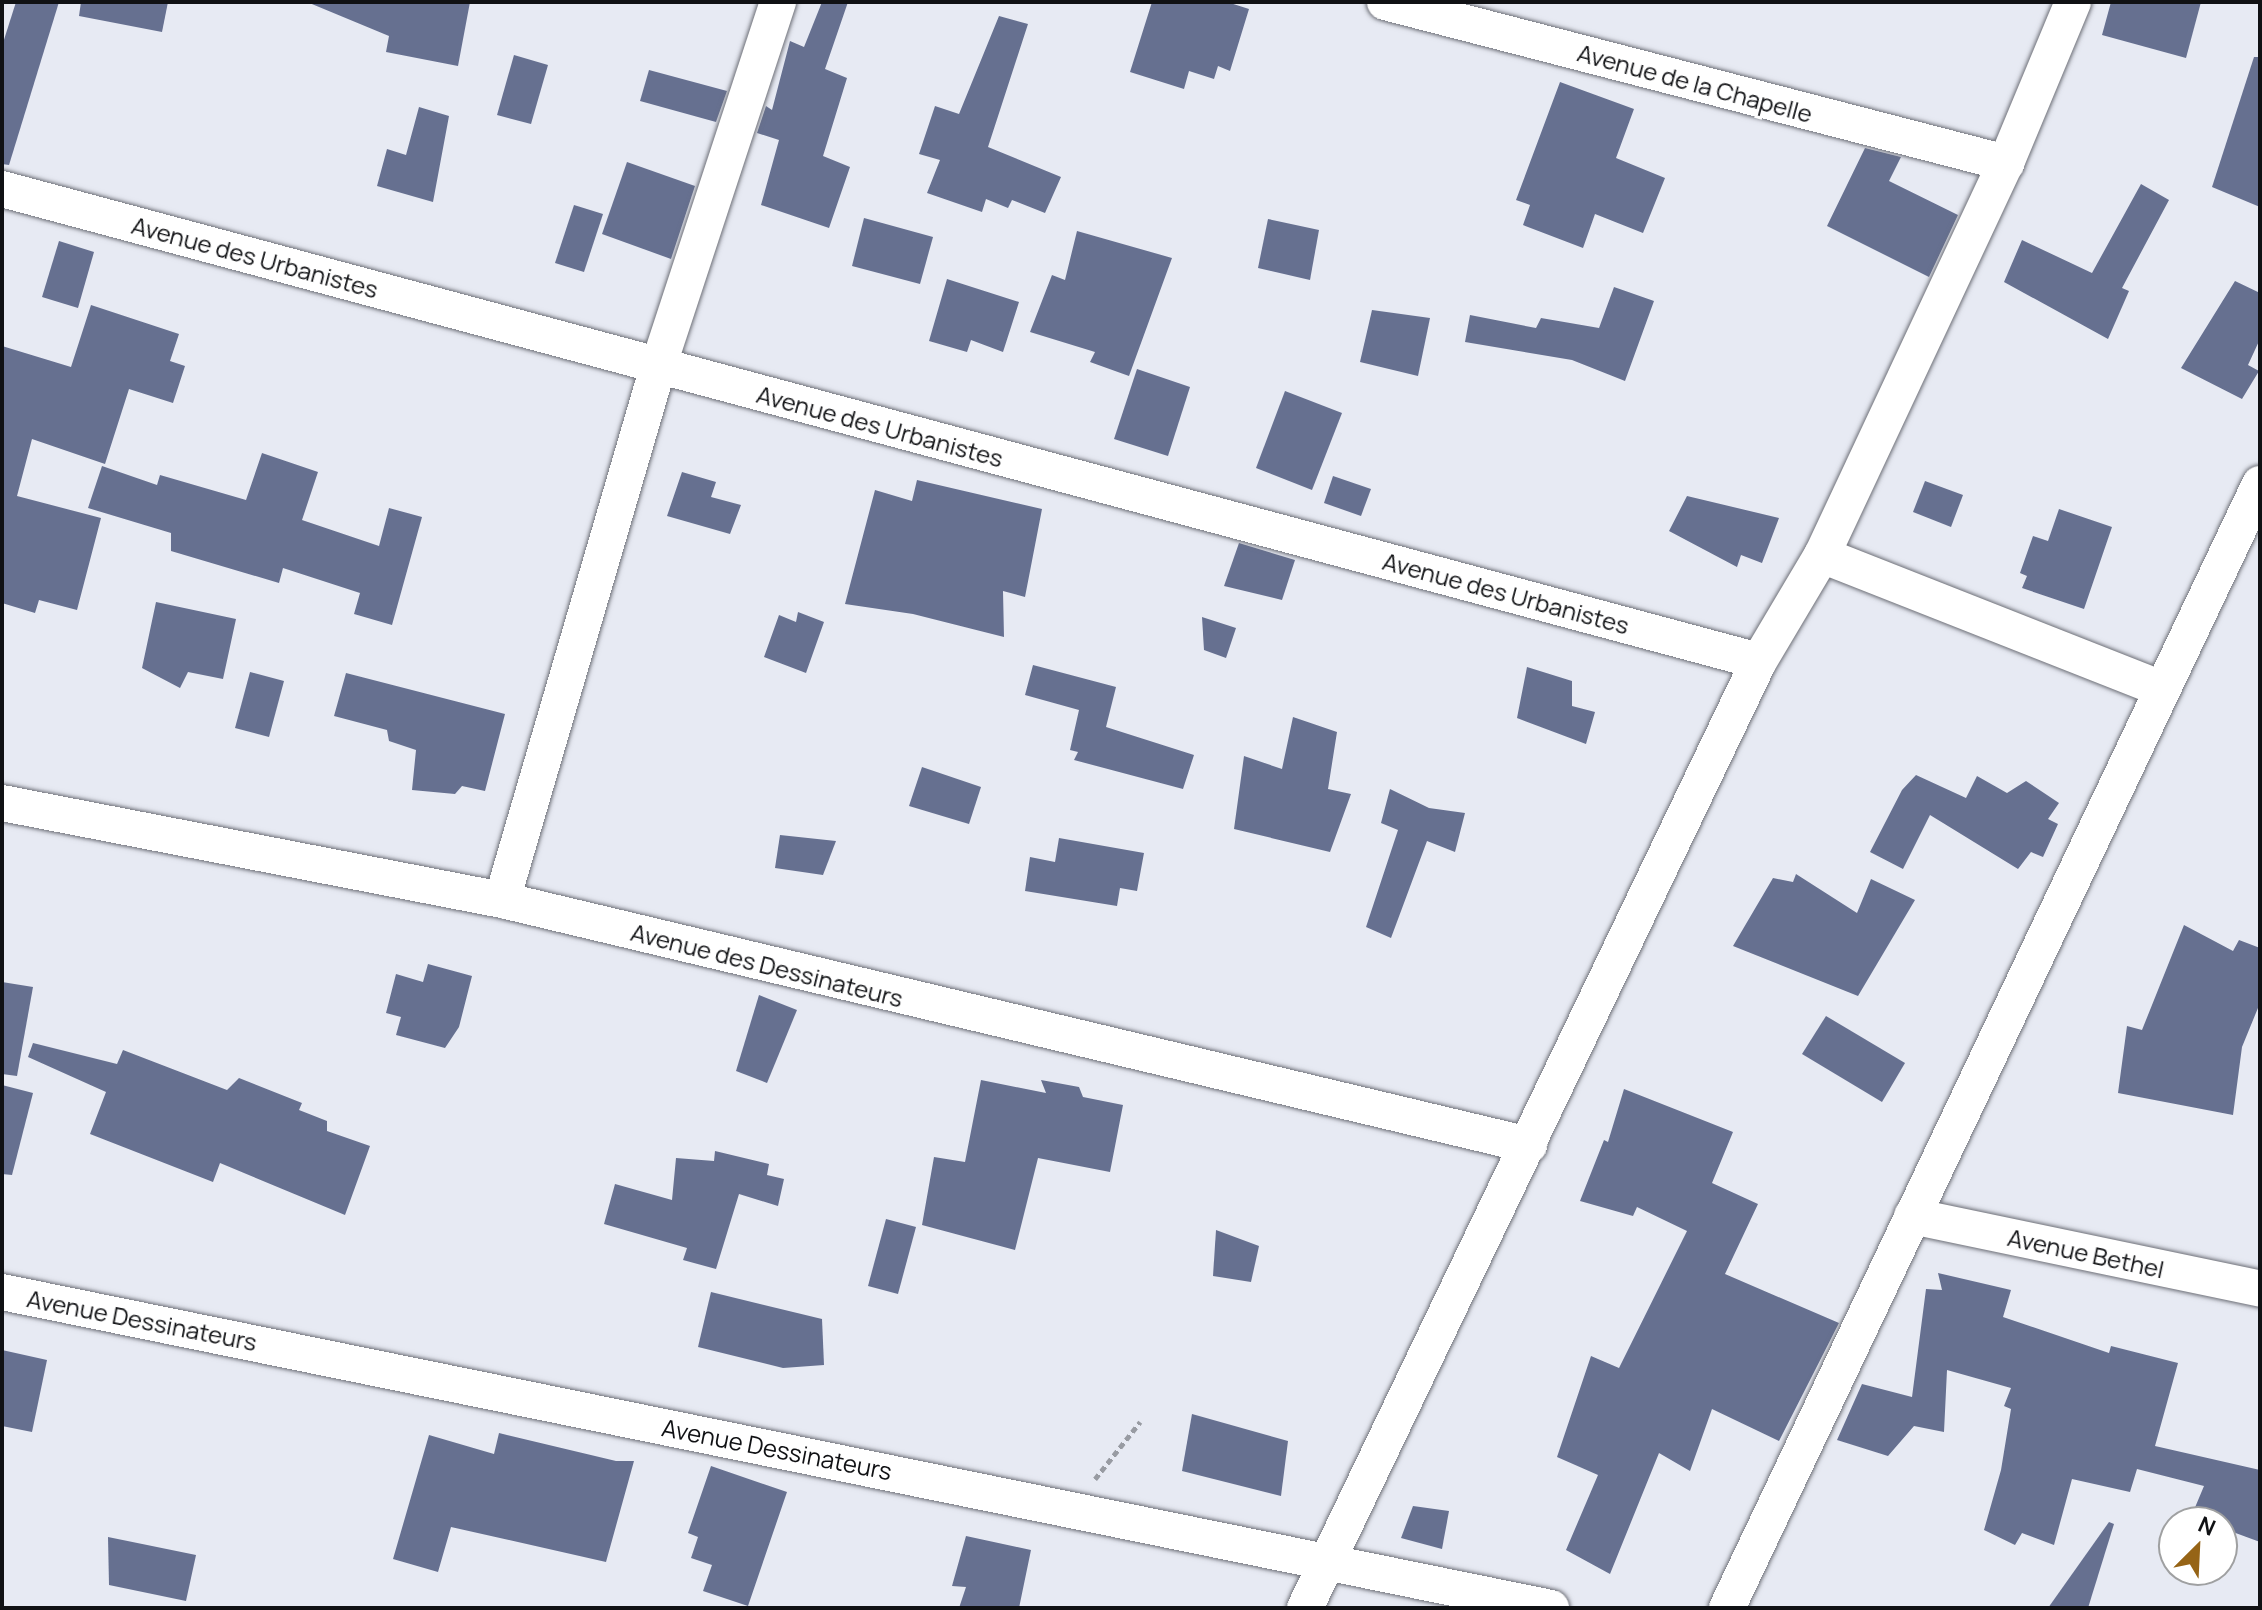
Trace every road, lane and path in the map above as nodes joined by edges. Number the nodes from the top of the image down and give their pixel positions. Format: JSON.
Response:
{"nodes":[{"id":1,"x":778,"y":2,"type":"edge"},
{"id":2,"x":1385,"y":2,"type":"edge"},
{"id":3,"x":2073,"y":2,"type":"edge"},
{"id":4,"x":2006,"y":163,"type":"junction"},
{"id":5,"x":2,"y":189,"type":"edge"},
{"id":6,"x":658,"y":367,"type":"junction"},
{"id":7,"x":2260,"y":484,"type":"edge"},
{"id":8,"x":1822,"y":555,"type":"junction"},
{"id":9,"x":1759,"y":661,"type":"junction"},
{"id":10,"x":2160,"y":688,"type":"junction"},
{"id":11,"x":2,"y":803,"type":"edge"},
{"id":12,"x":502,"y":900,"type":"junction"},
{"id":13,"x":1529,"y":1145,"type":"junction"},
{"id":14,"x":1912,"y":1216,"type":"junction"},
{"id":15,"x":2260,"y":1289,"type":"edge"},
{"id":16,"x":2,"y":1292,"type":"edge"},
{"id":17,"x":1140,"y":1422,"type":"dead end"},
{"id":18,"x":1073,"y":1509,"type":"junction"},
{"id":19,"x":1330,"y":1560,"type":"junction"},
{"id":20,"x":1305,"y":1608,"type":"edge"},
{"id":21,"x":1551,"y":1608,"type":"edge"},
{"id":22,"x":1727,"y":1608,"type":"edge"}],
"edges":[{"from":1,"to":6,"type":"street"},
{"from":2,"to":4,"type":"street","name":"Avenue de la Chapelle"},
{"from":3,"to":4,"type":"street"},
{"from":4,"to":8,"type":"street"},
{"from":5,"to":6,"type":"street","name":"Avenue des Urbanistes"},
{"from":6,"to":9,"type":"street","name":"Avenue des Urbanistes"},
{"from":6,"to":12,"type":"street"},
{"from":7,"to":10,"type":"street"},
{"from":8,"to":9,"type":"street"},
{"from":8,"to":10,"type":"street"},
{"from":9,"to":13,"type":"street"},
{"from":10,"to":14,"type":"street"},
{"from":11,"to":12,"type":"street","name":"Avenue des Dessinateurs"},
{"from":12,"to":13,"type":"street","name":"Avenue des Dessinateurs"},
{"from":13,"to":19,"type":"street"},
{"from":14,"to":15,"type":"street","name":"Avenue Bethel"},
{"from":14,"to":22,"type":"street"},
{"from":16,"to":18,"type":"street","name":"Avenue Dessinateurs"},
{"from":17,"to":18,"type":"path"},
{"from":18,"to":19,"type":"street","name":"Avenue Dessinateurs"},
{"from":19,"to":20,"type":"street"},
{"from":19,"to":21,"type":"street","name":"Avenue Dessinateurs"}]}
